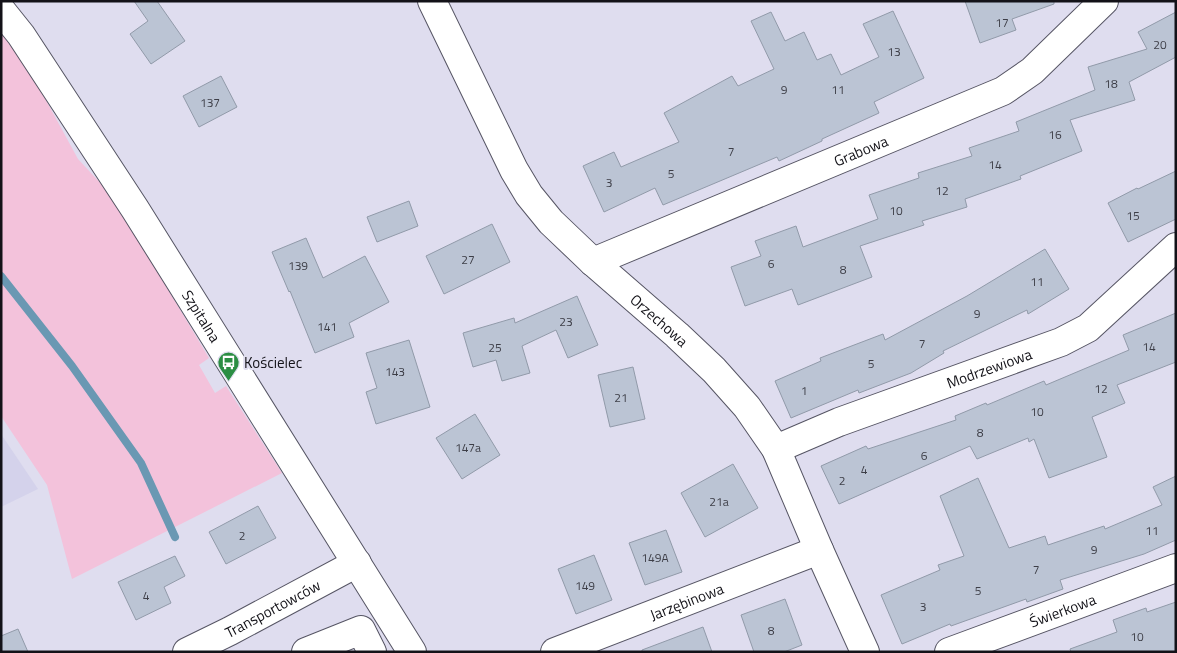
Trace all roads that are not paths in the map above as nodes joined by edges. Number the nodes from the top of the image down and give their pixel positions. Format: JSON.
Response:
{"nodes":[{"id":1,"x":432,"y":1,"type":"edge"},
{"id":2,"x":1104,"y":1,"type":"edge"},
{"id":3,"x":1,"y":10,"type":"edge"},
{"id":4,"x":1176,"y":248,"type":"edge"},
{"id":5,"x":593,"y":262,"type":"junction"},
{"id":6,"x":776,"y":449,"type":"junction"},
{"id":7,"x":819,"y":550,"type":"junction"},
{"id":8,"x":357,"y":563,"type":"junction"},
{"id":9,"x":1176,"y":568,"type":"edge"},
{"id":10,"x":235,"y":642,"type":"edge"},
{"id":11,"x":187,"y":652,"type":"edge"},
{"id":12,"x":306,"y":652,"type":"edge"},
{"id":13,"x":372,"y":652,"type":"edge"},
{"id":14,"x":412,"y":652,"type":"edge"},
{"id":15,"x":555,"y":652,"type":"edge"},
{"id":16,"x":865,"y":652,"type":"edge"},
{"id":17,"x":949,"y":652,"type":"edge"}],
"edges":[{"from":1,"to":5,"type":"street","name":"Orzechowa"},
{"from":2,"to":5,"type":"street","name":"Grabowa"},
{"from":3,"to":8,"type":"street","name":"Szpitalna"},
{"from":4,"to":6,"type":"street","name":"Modrzewiowa"},
{"from":5,"to":6,"type":"street","name":"Orzechowa"},
{"from":6,"to":7,"type":"street","name":"Orzechowa"},
{"from":7,"to":15,"type":"street","name":"Jarzębinowa"},
{"from":7,"to":16,"type":"street","name":"Orzechowa"},
{"from":8,"to":10,"type":"street","name":"Transportowców"},
{"from":8,"to":14,"type":"street","name":"Szpitalna"},
{"from":9,"to":17,"type":"street","name":"Świerkowa"},
{"from":10,"to":11,"type":"street","name":"Transportowców"},
{"from":12,"to":13,"type":"street"}]}
